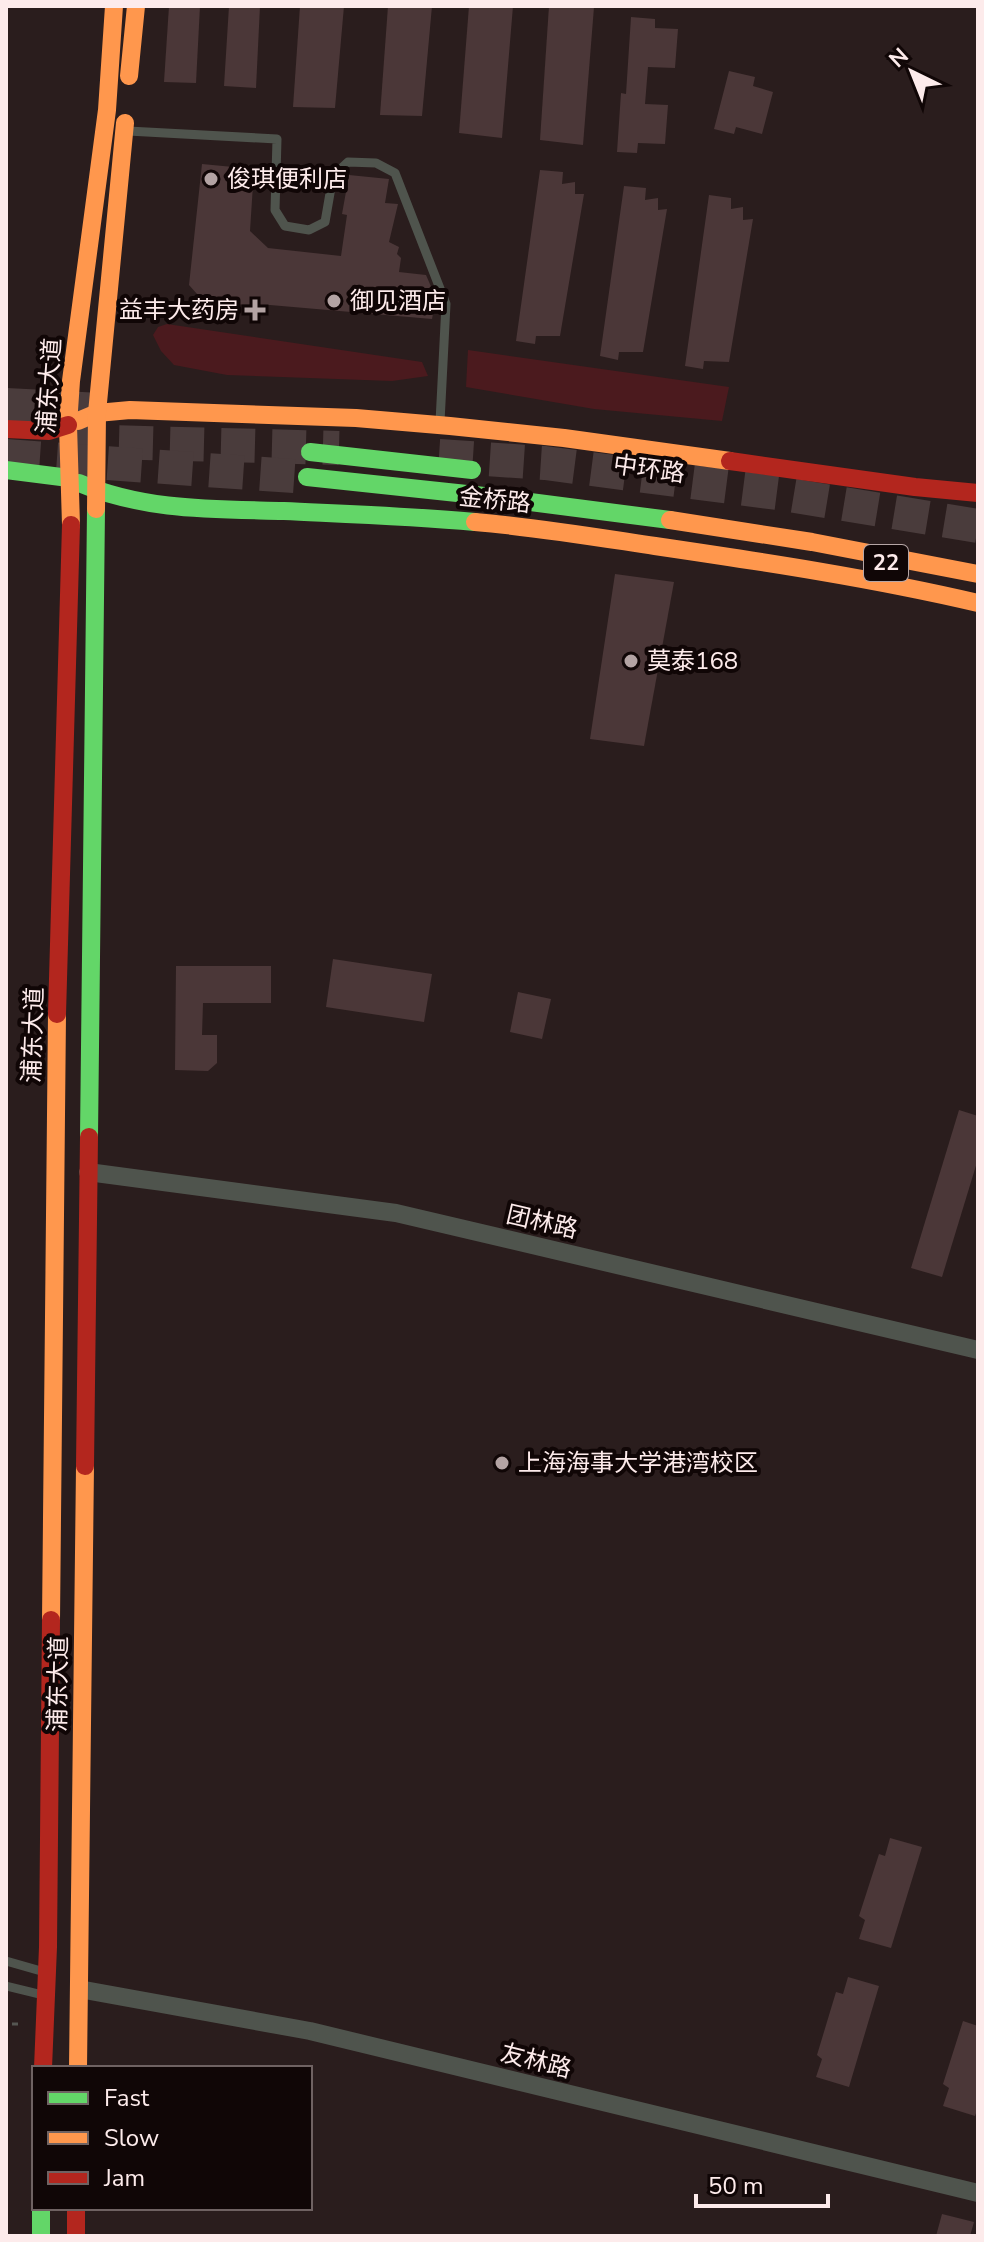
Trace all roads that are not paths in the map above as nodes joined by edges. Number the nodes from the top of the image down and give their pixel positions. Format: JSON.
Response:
{"nodes":[{"id":1,"x":114,"y":6,"type":"edge"},
{"id":2,"x":136,"y":6,"type":"edge"},
{"id":3,"x":124,"y":130,"type":"junction"},
{"id":4,"x":97,"y":413,"type":"junction"},
{"id":5,"x":68,"y":425,"type":"junction"},
{"id":6,"x":440,"y":425,"type":"junction"},
{"id":7,"x":6,"y":429,"type":"edge"},
{"id":8,"x":310,"y":452,"type":"dead end"},
{"id":9,"x":6,"y":470,"type":"edge"},
{"id":10,"x":487,"y":472,"type":"dead end"},
{"id":11,"x":307,"y":477,"type":"tunnel mouth"},
{"id":12,"x":69,"y":478,"type":"junction"},
{"id":13,"x":97,"y":492,"type":"junction"},
{"id":14,"x":978,"y":493,"type":"edge"},
{"id":15,"x":794,"y":539,"type":"junction"},
{"id":16,"x":978,"y":574,"type":"edge"},
{"id":17,"x":978,"y":586,"type":"edge"},
{"id":18,"x":978,"y":603,"type":"edge"},
{"id":19,"x":88,"y":1172,"type":"junction"},
{"id":20,"x":978,"y":1350,"type":"edge"},
{"id":21,"x":6,"y":1961,"type":"edge"},
{"id":22,"x":46,"y":1973,"type":"junction"},
{"id":23,"x":6,"y":1986,"type":"edge"},
{"id":24,"x":79,"y":1989,"type":"junction"},
{"id":25,"x":46,"y":1996,"type":"junction"},
{"id":26,"x":43,"y":2066,"type":"edge"},
{"id":27,"x":78,"y":2066,"type":"edge"},
{"id":28,"x":978,"y":2193,"type":"edge"},
{"id":29,"x":41,"y":2210,"type":"edge"},
{"id":30,"x":76,"y":2210,"type":"edge"},
{"id":31,"x":41,"y":2236,"type":"edge"},
{"id":32,"x":76,"y":2236,"type":"edge"}],
"edges":[{"from":1,"to":5,"type":"main road","name":"浦东大道"},
{"from":2,"to":3,"type":"main road","name":"浦东大道"},
{"from":3,"to":4,"type":"main road","name":"浦东大道"},
{"from":3,"to":6,"type":"lane"},
{"from":4,"to":5,"type":"main road"},
{"from":4,"to":6,"type":"main road"},
{"from":4,"to":13,"type":"main road","name":"浦东大道"},
{"from":5,"to":7,"type":"main road"},
{"from":5,"to":12,"type":"main road","name":"浦东大道"},
{"from":6,"to":14,"type":"main road"},
{"from":8,"to":10,"type":"main road"},
{"from":9,"to":12,"type":"main road","name":"金桥路"},
{"from":11,"to":15,"type":"main road"},
{"from":12,"to":13,"type":"main road","name":"金桥路"},
{"from":12,"to":22,"type":"main road","name":"浦东大道"},
{"from":13,"to":18,"type":"main road","name":"金桥路"},
{"from":13,"to":19,"type":"main road","name":"浦东大道"},
{"from":15,"to":16,"type":"main road"},
{"from":15,"to":17,"type":"main road","number":"22"},
{"from":19,"to":20,"type":"street","name":"团林路"},
{"from":19,"to":24,"type":"main road","name":"浦东大道"},
{"from":21,"to":22,"type":"lane"},
{"from":22,"to":25,"type":"main road","name":"浦东大道"},
{"from":23,"to":25,"type":"lane"},
{"from":24,"to":27,"type":"main road","name":"浦东大道"},
{"from":24,"to":28,"type":"street","name":"友林路"},
{"from":25,"to":26,"type":"main road","name":"浦东大道"},
{"from":29,"to":31,"type":"main road"},
{"from":30,"to":32,"type":"main road"}]}
